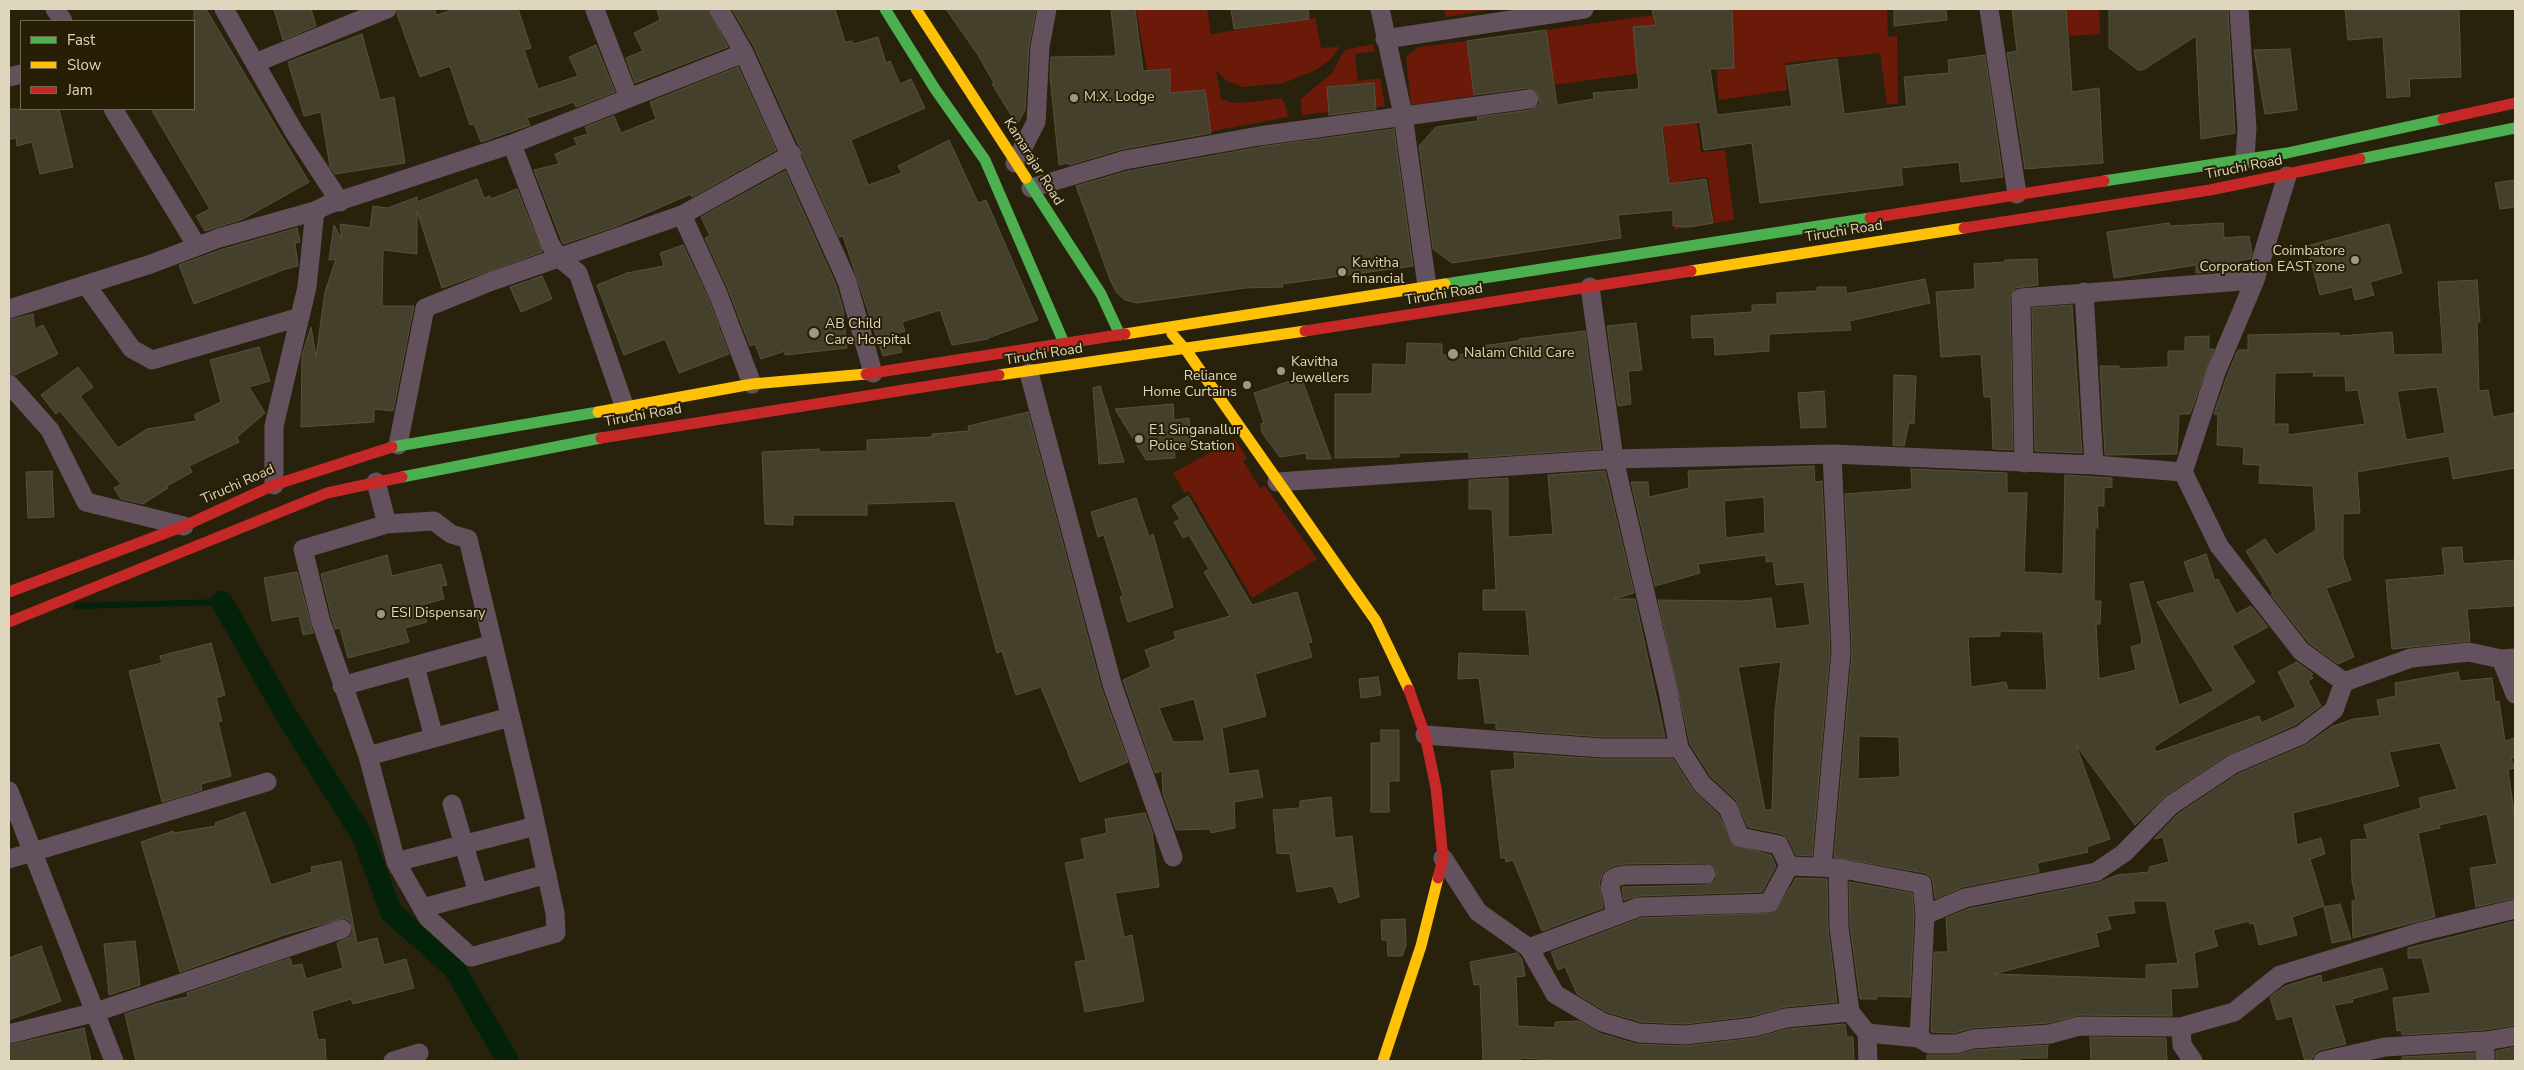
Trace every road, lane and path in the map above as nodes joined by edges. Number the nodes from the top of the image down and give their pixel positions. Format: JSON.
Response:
{"nodes":[{"id":1,"x":56,"y":9,"type":"edge"},
{"id":2,"x":224,"y":9,"type":"edge"},
{"id":3,"x":387,"y":9,"type":"edge"},
{"id":4,"x":719,"y":9,"type":"edge"},
{"id":5,"x":886,"y":9,"type":"edge"},
{"id":6,"x":916,"y":9,"type":"edge"},
{"id":7,"x":1047,"y":9,"type":"edge"},
{"id":8,"x":1380,"y":9,"type":"edge"},
{"id":9,"x":1584,"y":9,"type":"edge"},
{"id":10,"x":1988,"y":9,"type":"edge"},
{"id":11,"x":2239,"y":9,"type":"edge"},
{"id":12,"x":595,"y":10,"type":"edge"},
{"id":13,"x":62,"y":20,"type":"edge"},
{"id":14,"x":1385,"y":40,"type":"junction"},
{"id":15,"x":744,"y":53,"type":"junction"},
{"id":16,"x":255,"y":63,"type":"junction"},
{"id":17,"x":628,"y":98,"type":"junction"},
{"id":18,"x":1530,"y":99,"type":"dead end"},
{"id":19,"x":2515,"y":103,"type":"edge"},
{"id":20,"x":114,"y":110,"type":"edge"},
{"id":21,"x":1403,"y":115,"type":"junction"},
{"id":22,"x":2515,"y":128,"type":"edge"},
{"id":23,"x":512,"y":144,"type":"junction"},
{"id":24,"x":792,"y":154,"type":"junction"},
{"id":25,"x":2245,"y":159,"type":"junction"},
{"id":26,"x":1015,"y":163,"type":"junction"},
{"id":27,"x":2287,"y":176,"type":"junction"},
{"id":28,"x":1031,"y":188,"type":"junction"},
{"id":29,"x":2017,"y":194,"type":"junction"},
{"id":30,"x":340,"y":202,"type":"junction"},
{"id":31,"x":315,"y":212,"type":"junction"},
{"id":32,"x":682,"y":215,"type":"junction"},
{"id":33,"x":197,"y":246,"type":"junction"},
{"id":34,"x":1764,"y":247,"type":"junction"},
{"id":35,"x":558,"y":257,"type":"junction"},
{"id":36,"x":2255,"y":280,"type":"junction"},
{"id":37,"x":87,"y":286,"type":"junction"},
{"id":38,"x":1427,"y":286,"type":"junction"},
{"id":39,"x":1590,"y":287,"type":"junction"},
{"id":40,"x":2084,"y":292,"type":"junction"},
{"id":41,"x":9,"y":310,"type":"edge"},
{"id":42,"x":300,"y":317,"type":"junction"},
{"id":43,"x":1167,"y":328,"type":"junction"},
{"id":44,"x":1120,"y":335,"type":"junction"},
{"id":45,"x":1064,"y":343,"type":"junction"},
{"id":46,"x":1186,"y":350,"type":"junction"},
{"id":47,"x":873,"y":373,"type":"junction"},
{"id":48,"x":1029,"y":373,"type":"junction"},
{"id":49,"x":9,"y":384,"type":"edge"},
{"id":50,"x":752,"y":384,"type":"junction"},
{"id":51,"x":625,"y":408,"type":"junction"},
{"id":52,"x":398,"y":445,"type":"junction"},
{"id":53,"x":1832,"y":454,"type":"junction"},
{"id":54,"x":1614,"y":459,"type":"junction"},
{"id":55,"x":2024,"y":463,"type":"junction"},
{"id":56,"x":2094,"y":465,"type":"junction"},
{"id":57,"x":2183,"y":472,"type":"junction"},
{"id":58,"x":376,"y":482,"type":"junction"},
{"id":59,"x":1277,"y":482,"type":"junction"},
{"id":60,"x":274,"y":485,"type":"junction"},
{"id":61,"x":387,"y":524,"type":"junction"},
{"id":62,"x":184,"y":526,"type":"junction"},
{"id":63,"x":9,"y":592,"type":"edge"},
{"id":64,"x":9,"y":622,"type":"edge"},
{"id":65,"x":493,"y":644,"type":"junction"},
{"id":66,"x":2508,"y":658,"type":"edge"},
{"id":67,"x":415,"y":666,"type":"junction"},
{"id":68,"x":2344,"y":682,"type":"junction"},
{"id":69,"x":342,"y":686,"type":"junction"},
{"id":70,"x":2515,"y":694,"type":"edge"},
{"id":71,"x":510,"y":717,"type":"junction"},
{"id":72,"x":1425,"y":735,"type":"junction"},
{"id":73,"x":434,"y":738,"type":"junction"},
{"id":74,"x":1679,"y":748,"type":"junction"},
{"id":75,"x":368,"y":756,"type":"junction"},
{"id":76,"x":267,"y":782,"type":"dead end"},
{"id":77,"x":9,"y":791,"type":"edge"},
{"id":78,"x":452,"y":804,"type":"dead end"},
{"id":79,"x":536,"y":826,"type":"junction"},
{"id":80,"x":464,"y":844,"type":"junction"},
{"id":81,"x":31,"y":852,"type":"junction"},
{"id":82,"x":1173,"y":857,"type":"dead end"},
{"id":83,"x":1443,"y":858,"type":"junction"},
{"id":84,"x":9,"y":859,"type":"edge"},
{"id":85,"x":396,"y":862,"type":"junction"},
{"id":86,"x":1789,"y":866,"type":"junction"},
{"id":87,"x":1830,"y":868,"type":"junction"},
{"id":88,"x":547,"y":874,"type":"junction"},
{"id":89,"x":1706,"y":874,"type":"dead end"},
{"id":90,"x":478,"y":893,"type":"junction"},
{"id":91,"x":422,"y":908,"type":"junction"},
{"id":92,"x":2515,"y":909,"type":"edge"},
{"id":93,"x":1616,"y":916,"type":"junction"},
{"id":94,"x":1925,"y":916,"type":"junction"},
{"id":95,"x":342,"y":929,"type":"dead end"},
{"id":96,"x":1530,"y":948,"type":"junction"},
{"id":97,"x":96,"y":1012,"type":"junction"},
{"id":98,"x":1850,"y":1012,"type":"junction"},
{"id":99,"x":2181,"y":1027,"type":"junction"},
{"id":100,"x":1867,"y":1033,"type":"junction"},
{"id":101,"x":9,"y":1034,"type":"edge"},
{"id":102,"x":2515,"y":1036,"type":"edge"},
{"id":103,"x":1919,"y":1038,"type":"junction"},
{"id":104,"x":2485,"y":1041,"type":"junction"},
{"id":105,"x":419,"y":1053,"type":"dead end"},
{"id":106,"x":114,"y":1061,"type":"edge"},
{"id":107,"x":393,"y":1061,"type":"edge"},
{"id":108,"x":1383,"y":1061,"type":"edge"},
{"id":109,"x":1868,"y":1061,"type":"edge"},
{"id":110,"x":2193,"y":1061,"type":"edge"},
{"id":111,"x":2323,"y":1061,"type":"edge"},
{"id":112,"x":2485,"y":1061,"type":"edge"}],
"edges":[{"from":1,"to":13,"type":"street"},
{"from":2,"to":16,"type":"street"},
{"from":3,"to":16,"type":"street"},
{"from":4,"to":15,"type":"street"},
{"from":5,"to":45,"type":"main road"},
{"from":6,"to":26,"type":"main road","name":"Kamarajar Road"},
{"from":7,"to":26,"type":"street"},
{"from":8,"to":14,"type":"street"},
{"from":9,"to":14,"type":"street"},
{"from":10,"to":29,"type":"street"},
{"from":11,"to":25,"type":"street"},
{"from":12,"to":17,"type":"street"},
{"from":14,"to":21,"type":"street"},
{"from":15,"to":17,"type":"street"},
{"from":15,"to":24,"type":"street"},
{"from":16,"to":30,"type":"street"},
{"from":17,"to":23,"type":"street"},
{"from":18,"to":21,"type":"street"},
{"from":19,"to":25,"type":"main road","name":"Tiruchi Road"},
{"from":20,"to":33,"type":"street"},
{"from":21,"to":28,"type":"street"},
{"from":21,"to":38,"type":"street"},
{"from":22,"to":27,"type":"main road","name":"Tiruchi Road"},
{"from":23,"to":30,"type":"street"},
{"from":23,"to":35,"type":"street"},
{"from":24,"to":32,"type":"street"},
{"from":24,"to":47,"type":"street"},
{"from":25,"to":29,"type":"main road","name":"Tiruchi Road"},
{"from":26,"to":28,"type":"main road","name":"Kamarajar Road"},
{"from":27,"to":34,"type":"main road","name":"Tiruchi Road"},
{"from":27,"to":36,"type":"street"},
{"from":28,"to":44,"type":"main road","name":"Kamarajar Road"},
{"from":29,"to":34,"type":"main road","name":"Tiruchi Road"},
{"from":30,"to":31,"type":"street"},
{"from":31,"to":33,"type":"street"},
{"from":31,"to":42,"type":"street"},
{"from":32,"to":35,"type":"street"},
{"from":32,"to":50,"type":"street"},
{"from":33,"to":37,"type":"street"},
{"from":34,"to":38,"type":"main road","name":"Tiruchi Road"},
{"from":34,"to":39,"type":"main road","name":"Tiruchi Road"},
{"from":35,"to":51,"type":"street"},
{"from":35,"to":52,"type":"street"},
{"from":36,"to":40,"type":"street"},
{"from":36,"to":57,"type":"street"},
{"from":37,"to":41,"type":"street"},
{"from":37,"to":42,"type":"street"},
{"from":38,"to":43,"type":"main road","name":"Tiruchi Road"},
{"from":39,"to":46,"type":"main road","name":"Tiruchi Road"},
{"from":39,"to":54,"type":"street"},
{"from":40,"to":55,"type":"street"},
{"from":40,"to":56,"type":"street"},
{"from":42,"to":60,"type":"street"},
{"from":43,"to":44,"type":"main road","name":"Tiruchi Road"},
{"from":43,"to":46,"type":"main road"},
{"from":44,"to":45,"type":"main road","name":"Tiruchi Road"},
{"from":45,"to":47,"type":"main road","name":"Tiruchi Road"},
{"from":46,"to":48,"type":"main road","name":"Tiruchi Road"},
{"from":46,"to":59,"type":"main road"},
{"from":47,"to":50,"type":"main road","name":"Tiruchi Road"},
{"from":48,"to":58,"type":"main road","name":"Tiruchi Road"},
{"from":48,"to":82,"type":"street"},
{"from":49,"to":62,"type":"street"},
{"from":50,"to":51,"type":"main road","name":"Tiruchi Road"},
{"from":51,"to":52,"type":"main road","name":"Tiruchi Road"},
{"from":52,"to":60,"type":"main road","name":"Tiruchi Road"},
{"from":53,"to":54,"type":"street"},
{"from":53,"to":55,"type":"street"},
{"from":53,"to":87,"type":"street"},
{"from":54,"to":59,"type":"street"},
{"from":54,"to":74,"type":"street"},
{"from":55,"to":56,"type":"street"},
{"from":56,"to":57,"type":"street"},
{"from":57,"to":68,"type":"street"},
{"from":58,"to":61,"type":"street"},
{"from":58,"to":64,"type":"main road","name":"Tiruchi Road"},
{"from":59,"to":72,"type":"main road"},
{"from":60,"to":62,"type":"main road","name":"Tiruchi Road"},
{"from":61,"to":65,"type":"street"},
{"from":61,"to":69,"type":"street"},
{"from":62,"to":63,"type":"main road","name":"Tiruchi Road"},
{"from":65,"to":67,"type":"street"},
{"from":65,"to":71,"type":"street"},
{"from":66,"to":68,"type":"street"},
{"from":66,"to":70,"type":"street"},
{"from":67,"to":69,"type":"street"},
{"from":67,"to":73,"type":"street"},
{"from":68,"to":94,"type":"street"},
{"from":69,"to":75,"type":"street"},
{"from":71,"to":73,"type":"street"},
{"from":71,"to":79,"type":"street"},
{"from":72,"to":74,"type":"street"},
{"from":72,"to":83,"type":"main road"},
{"from":73,"to":75,"type":"street"},
{"from":74,"to":86,"type":"street"},
{"from":75,"to":85,"type":"street"},
{"from":76,"to":81,"type":"street"},
{"from":77,"to":81,"type":"street"},
{"from":78,"to":80,"type":"street"},
{"from":79,"to":80,"type":"street"},
{"from":79,"to":88,"type":"street"},
{"from":80,"to":85,"type":"street"},
{"from":80,"to":90,"type":"street"},
{"from":81,"to":84,"type":"street"},
{"from":81,"to":97,"type":"street"},
{"from":83,"to":96,"type":"street"},
{"from":83,"to":108,"type":"main road"},
{"from":85,"to":91,"type":"street"},
{"from":86,"to":87,"type":"street"},
{"from":86,"to":93,"type":"street"},
{"from":87,"to":94,"type":"street"},
{"from":87,"to":98,"type":"street"},
{"from":88,"to":90,"type":"street"},
{"from":88,"to":91,"type":"street"},
{"from":89,"to":93,"type":"street"},
{"from":90,"to":91,"type":"street"},
{"from":92,"to":99,"type":"street"},
{"from":93,"to":96,"type":"street"},
{"from":94,"to":103,"type":"street"},
{"from":95,"to":97,"type":"street"},
{"from":96,"to":98,"type":"street"},
{"from":97,"to":101,"type":"street"},
{"from":97,"to":106,"type":"street"},
{"from":98,"to":100,"type":"street"},
{"from":99,"to":103,"type":"street"},
{"from":99,"to":110,"type":"street"},
{"from":100,"to":103,"type":"street"},
{"from":100,"to":109,"type":"street"},
{"from":102,"to":104,"type":"street"},
{"from":104,"to":111,"type":"street"},
{"from":104,"to":112,"type":"street"},
{"from":105,"to":107,"type":"street"}]}
